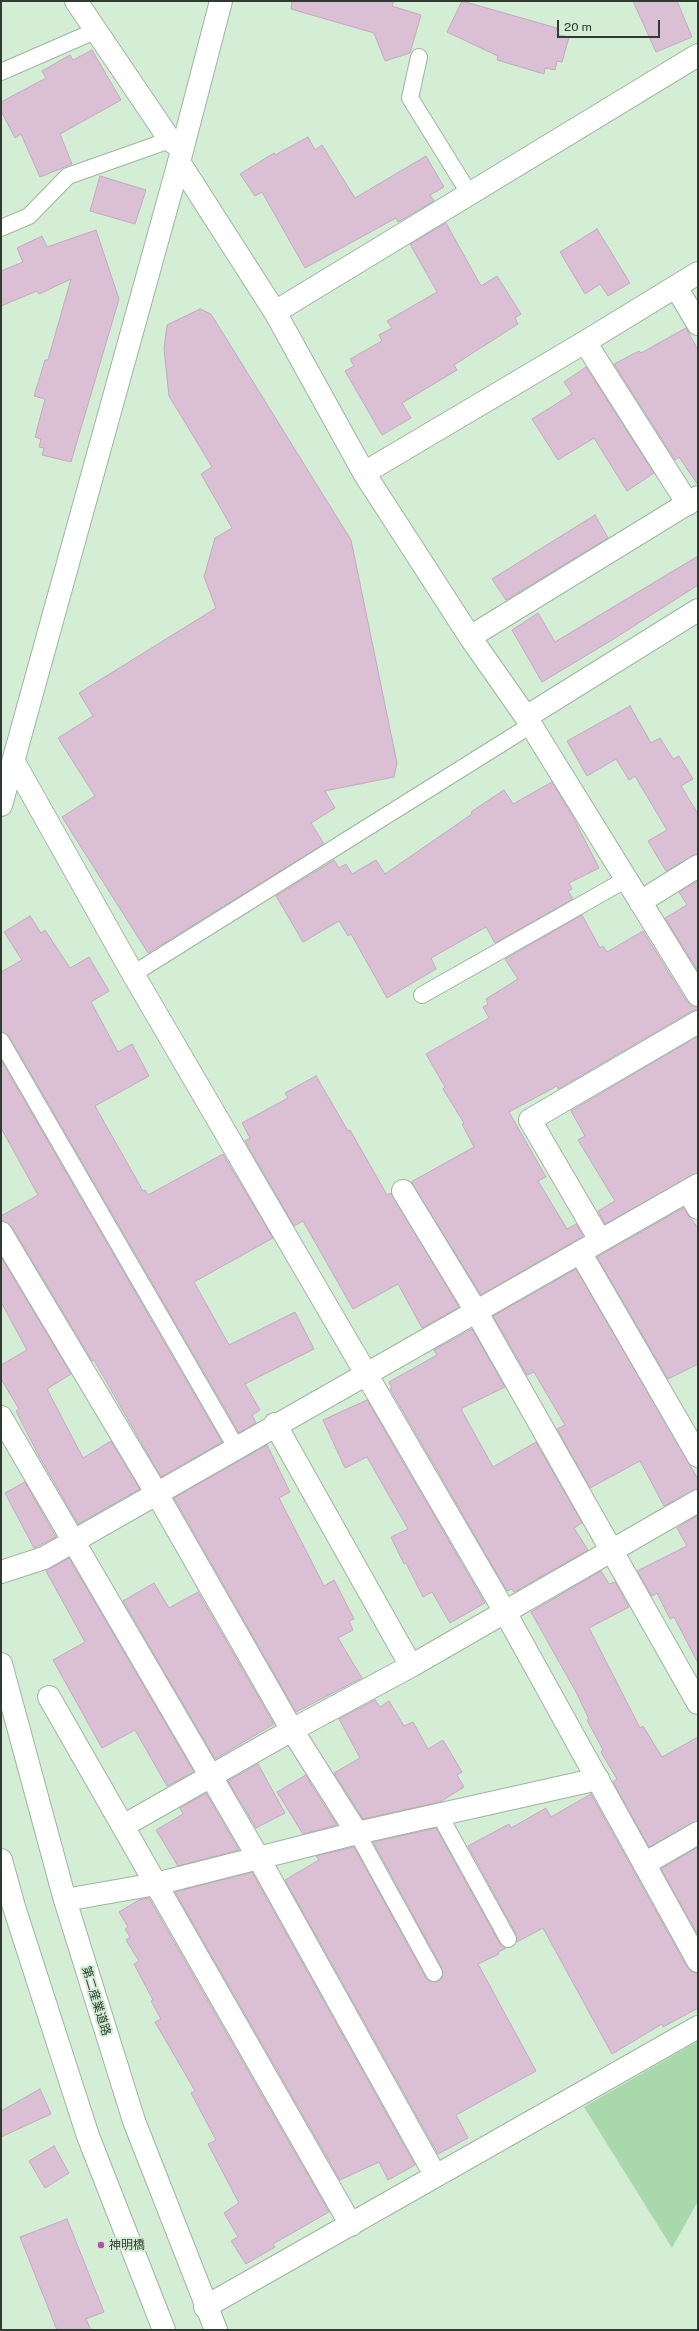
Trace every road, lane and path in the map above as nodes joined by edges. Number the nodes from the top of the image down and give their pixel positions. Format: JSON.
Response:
{"nodes":[{"id":1,"x":76,"y":1,"type":"edge"},
{"id":2,"x":221,"y":1,"type":"edge"},
{"id":3,"x":95,"y":31,"type":"junction"},
{"id":4,"x":698,"y":55,"type":"edge"},
{"id":5,"x":419,"y":57,"type":"dead end"},
{"id":6,"x":1,"y":72,"type":"edge"},
{"id":7,"x":177,"y":150,"type":"junction"},
{"id":8,"x":470,"y":193,"type":"junction"},
{"id":9,"x":1,"y":228,"type":"edge"},
{"id":10,"x":698,"y":272,"type":"edge"},
{"id":11,"x":676,"y":287,"type":"junction"},
{"id":12,"x":275,"y":312,"type":"junction"},
{"id":13,"x":698,"y":324,"type":"edge"},
{"id":14,"x":585,"y":342,"type":"junction"},
{"id":15,"x":364,"y":473,"type":"junction"},
{"id":16,"x":693,"y":500,"type":"edge"},
{"id":17,"x":698,"y":610,"type":"edge"},
{"id":18,"x":470,"y":636,"type":"junction"},
{"id":19,"x":528,"y":721,"type":"junction"},
{"id":20,"x":14,"y":762,"type":"junction"},
{"id":21,"x":1,"y":805,"type":"edge"},
{"id":22,"x":698,"y":866,"type":"edge"},
{"id":23,"x":625,"y":880,"type":"junction"},
{"id":24,"x":640,"y":902,"type":"junction"},
{"id":25,"x":133,"y":974,"type":"junction"},
{"id":26,"x":422,"y":995,"type":"dead end"},
{"id":27,"x":698,"y":996,"type":"edge"},
{"id":28,"x":698,"y":1022,"type":"edge"},
{"id":29,"x":1,"y":1041,"type":"edge"},
{"id":30,"x":403,"y":1191,"type":"dead end"},
{"id":31,"x":695,"y":1195,"type":"edge"},
{"id":32,"x":1,"y":1234,"type":"edge"},
{"id":33,"x":600,"y":1240,"type":"junction"},
{"id":34,"x":580,"y":1252,"type":"junction"},
{"id":35,"x":476,"y":1311,"type":"junction"},
{"id":36,"x":368,"y":1375,"type":"junction"},
{"id":37,"x":1,"y":1417,"type":"edge"},
{"id":38,"x":276,"y":1424,"type":"junction"},
{"id":39,"x":236,"y":1447,"type":"junction"},
{"id":40,"x":698,"y":1456,"type":"edge"},
{"id":41,"x":157,"y":1494,"type":"junction"},
{"id":42,"x":698,"y":1501,"type":"edge"},
{"id":43,"x":74,"y":1541,"type":"junction"},
{"id":44,"x":610,"y":1551,"type":"junction"},
{"id":45,"x":1,"y":1572,"type":"edge"},
{"id":46,"x":505,"y":1612,"type":"junction"},
{"id":47,"x":1,"y":1664,"type":"edge"},
{"id":48,"x":411,"y":1666,"type":"junction"},
{"id":49,"x":49,"y":1697,"type":"dead end"},
{"id":50,"x":698,"y":1703,"type":"edge"},
{"id":51,"x":292,"y":1730,"type":"junction"},
{"id":52,"x":209,"y":1777,"type":"junction"},
{"id":53,"x":598,"y":1779,"type":"junction"},
{"id":54,"x":439,"y":1814,"type":"junction"},
{"id":55,"x":123,"y":1826,"type":"junction"},
{"id":56,"x":356,"y":1833,"type":"junction"},
{"id":57,"x":698,"y":1833,"type":"edge"},
{"id":58,"x":258,"y":1857,"type":"junction"},
{"id":59,"x":1,"y":1860,"type":"edge"},
{"id":60,"x":644,"y":1864,"type":"junction"},
{"id":61,"x":156,"y":1884,"type":"junction"},
{"id":62,"x":64,"y":1900,"type":"junction"},
{"id":63,"x":508,"y":1939,"type":"dead end"},
{"id":64,"x":698,"y":1962,"type":"edge"},
{"id":65,"x":434,"y":1974,"type":"dead end"},
{"id":66,"x":698,"y":2027,"type":"edge"},
{"id":67,"x":435,"y":2175,"type":"junction"},
{"id":68,"x":351,"y":2225,"type":"junction"},
{"id":69,"x":205,"y":2307,"type":"junction"},
{"id":70,"x":164,"y":2330,"type":"edge"},
{"id":71,"x":216,"y":2330,"type":"edge"}],
"edges":[{"from":1,"to":3,"type":"street"},
{"from":2,"to":7,"type":"street"},
{"from":3,"to":6,"type":"lane"},
{"from":3,"to":7,"type":"street"},
{"from":4,"to":8,"type":"street"},
{"from":5,"to":8,"type":"lane"},
{"from":7,"to":9,"type":"lane"},
{"from":7,"to":12,"type":"street"},
{"from":7,"to":20,"type":"street"},
{"from":8,"to":12,"type":"street"},
{"from":10,"to":11,"type":"street"},
{"from":11,"to":13,"type":"street"},
{"from":11,"to":14,"type":"street"},
{"from":12,"to":15,"type":"street"},
{"from":14,"to":15,"type":"street"},
{"from":14,"to":16,"type":"street"},
{"from":15,"to":18,"type":"street"},
{"from":16,"to":18,"type":"street"},
{"from":17,"to":19,"type":"street"},
{"from":18,"to":19,"type":"street"},
{"from":19,"to":23,"type":"street"},
{"from":19,"to":25,"type":"lane"},
{"from":20,"to":21,"type":"street"},
{"from":20,"to":25,"type":"street"},
{"from":22,"to":24,"type":"street"},
{"from":23,"to":24,"type":"street"},
{"from":23,"to":26,"type":"lane"},
{"from":24,"to":27,"type":"street"},
{"from":25,"to":36,"type":"street"},
{"from":28,"to":33,"type":"street"},
{"from":29,"to":39,"type":"lane"},
{"from":30,"to":35,"type":"street"},
{"from":31,"to":33,"type":"street"},
{"from":32,"to":41,"type":"street"},
{"from":33,"to":34,"type":"street"},
{"from":34,"to":35,"type":"street"},
{"from":34,"to":40,"type":"street"},
{"from":35,"to":36,"type":"street"},
{"from":35,"to":44,"type":"street"},
{"from":36,"to":38,"type":"street"},
{"from":36,"to":46,"type":"street"},
{"from":37,"to":43,"type":"street"},
{"from":38,"to":39,"type":"street"},
{"from":38,"to":48,"type":"street"},
{"from":39,"to":41,"type":"street"},
{"from":41,"to":43,"type":"street"},
{"from":41,"to":51,"type":"street"},
{"from":42,"to":44,"type":"street"},
{"from":43,"to":45,"type":"street"},
{"from":43,"to":52,"type":"street"},
{"from":44,"to":46,"type":"street"},
{"from":44,"to":50,"type":"street"},
{"from":46,"to":48,"type":"street"},
{"from":46,"to":53,"type":"street"},
{"from":47,"to":62,"type":"street","name":"第二産業道路"},
{"from":48,"to":51,"type":"street"},
{"from":49,"to":55,"type":"street"},
{"from":51,"to":52,"type":"street"},
{"from":51,"to":56,"type":"street"},
{"from":52,"to":55,"type":"street"},
{"from":52,"to":58,"type":"street"},
{"from":53,"to":54,"type":"street"},
{"from":53,"to":60,"type":"street"},
{"from":54,"to":56,"type":"street"},
{"from":54,"to":63,"type":"lane"},
{"from":55,"to":61,"type":"street"},
{"from":56,"to":58,"type":"street"},
{"from":56,"to":65,"type":"lane"},
{"from":57,"to":60,"type":"street"},
{"from":58,"to":61,"type":"street"},
{"from":58,"to":67,"type":"street"},
{"from":59,"to":70,"type":"street"},
{"from":60,"to":64,"type":"street"},
{"from":61,"to":62,"type":"street"},
{"from":61,"to":68,"type":"street"},
{"from":62,"to":69,"type":"street","name":"第二産業道路"},
{"from":66,"to":67,"type":"street"},
{"from":67,"to":68,"type":"street"},
{"from":68,"to":69,"type":"street"},
{"from":69,"to":71,"type":"street","name":"第二産業道路"}]}
